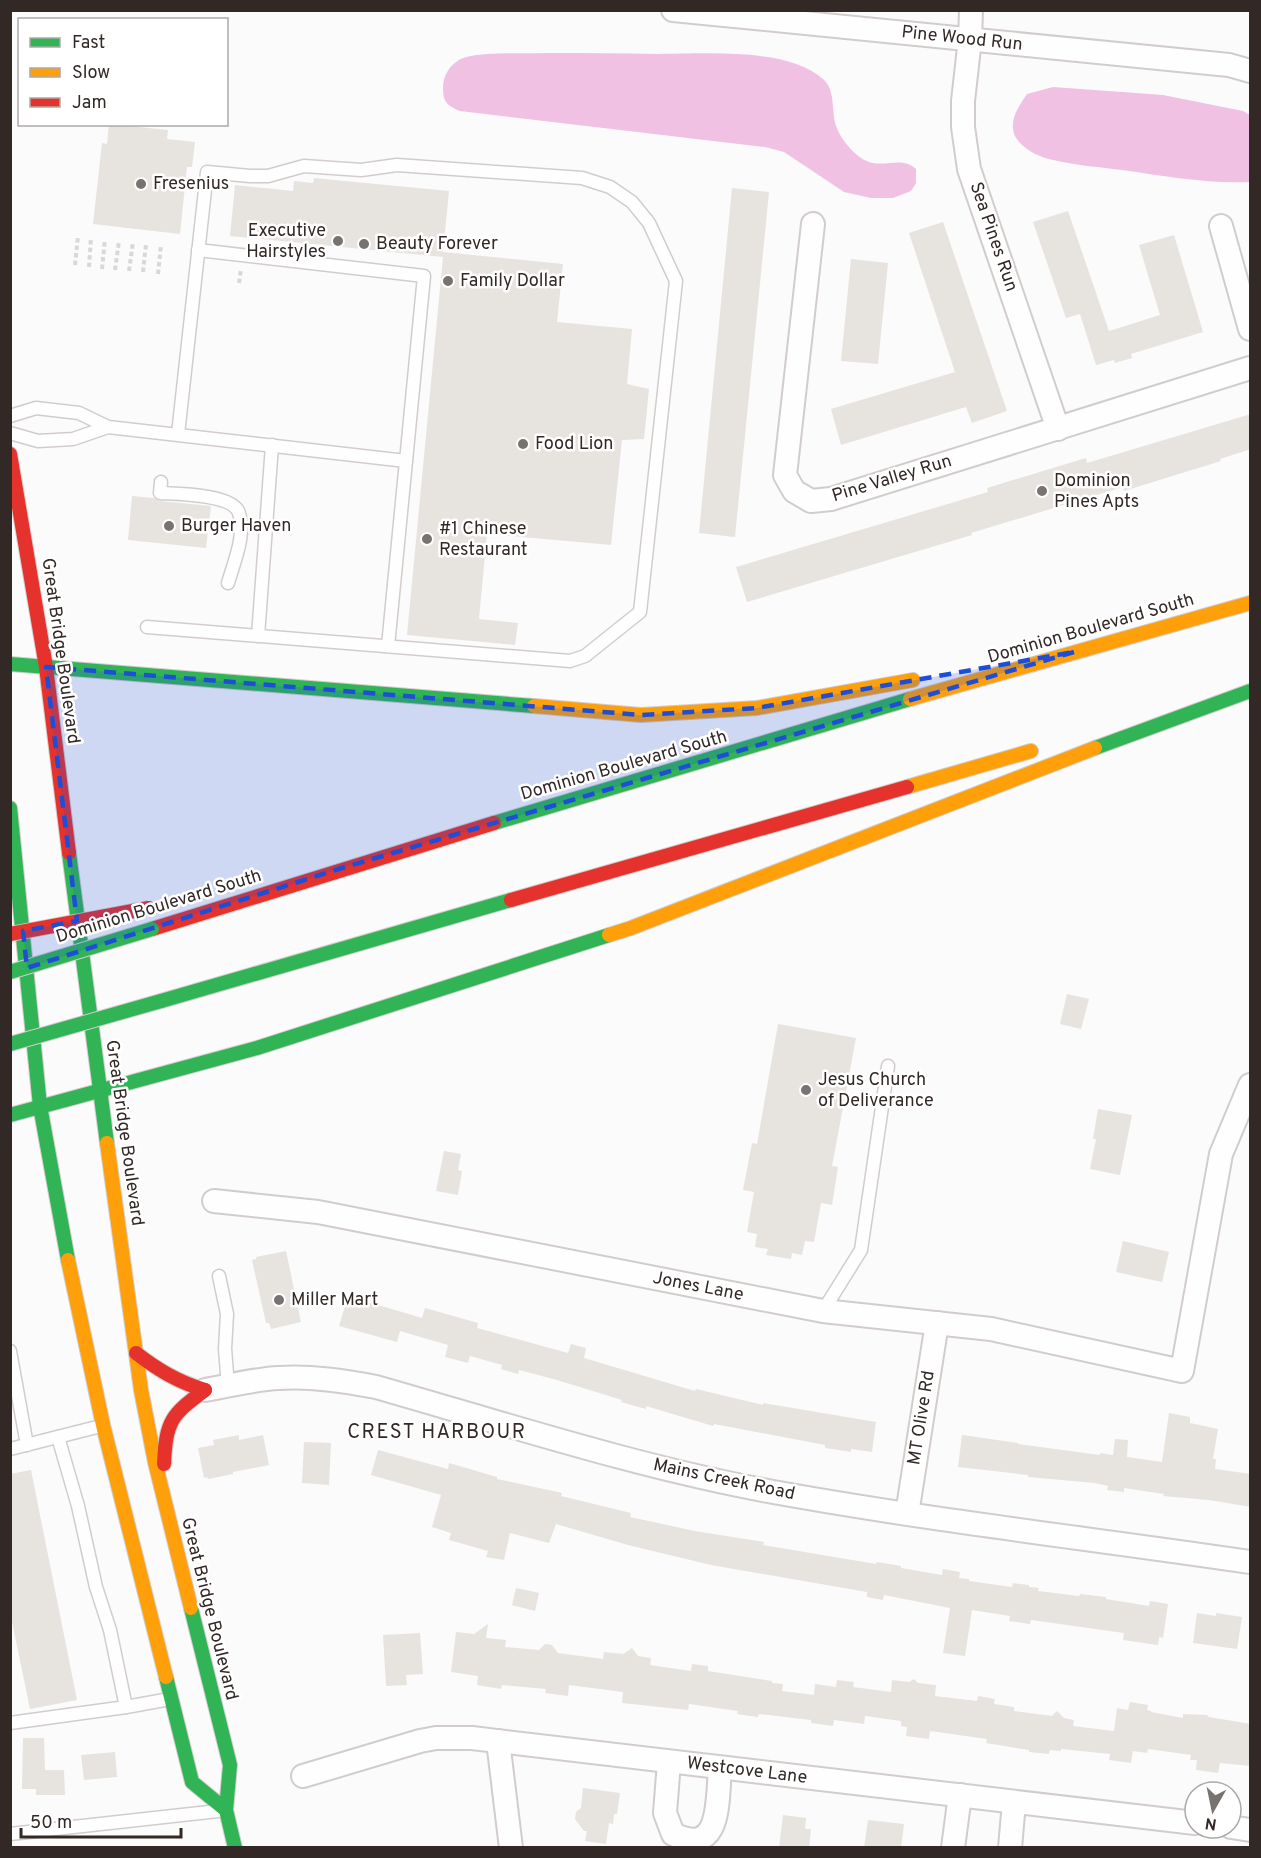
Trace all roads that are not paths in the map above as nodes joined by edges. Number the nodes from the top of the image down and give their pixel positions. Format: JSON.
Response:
{"nodes":[{"id":1,"x":971,"y":10,"type":"edge"},
{"id":2,"x":681,"y":11,"type":"edge"},
{"id":3,"x":747,"y":14,"type":"edge"},
{"id":4,"x":970,"y":39,"type":"junction"},
{"id":5,"x":1251,"y":71,"type":"edge"},
{"id":6,"x":813,"y":224,"type":"dead end"},
{"id":7,"x":1221,"y":226,"type":"dead end"},
{"id":8,"x":198,"y":250,"type":"junction"},
{"id":9,"x":1251,"y":329,"type":"edge"},
{"id":10,"x":1251,"y":368,"type":"edge"},
{"id":11,"x":10,"y":416,"type":"edge"},
{"id":12,"x":108,"y":427,"type":"junction"},
{"id":13,"x":1058,"y":429,"type":"junction"},
{"id":14,"x":10,"y":433,"type":"edge"},
{"id":15,"x":178,"y":434,"type":"junction"},
{"id":16,"x":272,"y":445,"type":"junction"},
{"id":17,"x":10,"y":454,"type":"edge"},
{"id":18,"x":406,"y":461,"type":"junction"},
{"id":19,"x":161,"y":482,"type":"dead end"},
{"id":20,"x":228,"y":583,"type":"dead end"},
{"id":21,"x":1251,"y":603,"type":"edge"},
{"id":22,"x":147,"y":627,"type":"dead end"},
{"id":23,"x":258,"y":636,"type":"junction"},
{"id":24,"x":388,"y":646,"type":"junction"},
{"id":25,"x":1074,"y":652,"type":"junction"},
{"id":26,"x":10,"y":664,"type":"edge"},
{"id":27,"x":46,"y":667,"type":"junction"},
{"id":28,"x":944,"y":675,"type":"dead end"},
{"id":29,"x":921,"y":679,"type":"dead end"},
{"id":30,"x":1251,"y":690,"type":"edge"},
{"id":31,"x":1101,"y":731,"type":"dead end"},
{"id":32,"x":1044,"y":747,"type":"dead end"},
{"id":33,"x":10,"y":808,"type":"edge"},
{"id":34,"x":342,"y":868,"type":"junction"},
{"id":35,"x":228,"y":891,"type":"dead end"},
{"id":36,"x":154,"y":907,"type":"dead end"},
{"id":37,"x":10,"y":934,"type":"edge"},
{"id":38,"x":10,"y":972,"type":"edge"},
{"id":39,"x":10,"y":1044,"type":"edge"},
{"id":40,"x":888,"y":1066,"type":"dead end"},
{"id":41,"x":1251,"y":1085,"type":"edge"},
{"id":42,"x":99,"y":1092,"type":"junction"},
{"id":43,"x":40,"y":1106,"type":"junction"},
{"id":44,"x":10,"y":1115,"type":"edge"},
{"id":45,"x":214,"y":1201,"type":"dead end"},
{"id":46,"x":219,"y":1276,"type":"dead end"},
{"id":47,"x":823,"y":1311,"type":"junction"},
{"id":48,"x":937,"y":1323,"type":"junction"},
{"id":49,"x":10,"y":1351,"type":"edge"},
{"id":50,"x":136,"y":1353,"type":"junction"},
{"id":51,"x":228,"y":1386,"type":"junction"},
{"id":52,"x":126,"y":1390,"type":"dead end"},
{"id":53,"x":205,"y":1390,"type":"junction"},
{"id":54,"x":115,"y":1410,"type":"dead end"},
{"id":55,"x":103,"y":1425,"type":"junction"},
{"id":56,"x":122,"y":1432,"type":"dead end"},
{"id":57,"x":58,"y":1437,"type":"junction"},
{"id":58,"x":27,"y":1445,"type":"junction"},
{"id":59,"x":10,"y":1449,"type":"edge"},
{"id":60,"x":164,"y":1500,"type":"junction"},
{"id":61,"x":907,"y":1514,"type":"junction"},
{"id":62,"x":159,"y":1540,"type":"dead end"},
{"id":63,"x":1251,"y":1562,"type":"edge"},
{"id":64,"x":182,"y":1572,"type":"junction"},
{"id":65,"x":198,"y":1637,"type":"junction"},
{"id":66,"x":188,"y":1660,"type":"dead end"},
{"id":67,"x":172,"y":1687,"type":"junction"},
{"id":68,"x":126,"y":1707,"type":"junction"},
{"id":69,"x":10,"y":1724,"type":"edge"},
{"id":70,"x":498,"y":1740,"type":"junction"},
{"id":71,"x":669,"y":1762,"type":"junction"},
{"id":72,"x":720,"y":1768,"type":"junction"},
{"id":73,"x":303,"y":1776,"type":"dead end"},
{"id":74,"x":960,"y":1795,"type":"junction"},
{"id":75,"x":1014,"y":1802,"type":"junction"},
{"id":76,"x":226,"y":1810,"type":"junction"},
{"id":77,"x":1183,"y":1822,"type":"edge"},
{"id":78,"x":10,"y":1834,"type":"edge"},
{"id":79,"x":235,"y":1848,"type":"edge"},
{"id":80,"x":511,"y":1848,"type":"edge"},
{"id":81,"x":953,"y":1848,"type":"edge"},
{"id":82,"x":1010,"y":1848,"type":"edge"}],
"edges":[{"from":1,"to":4,"type":"street","name":"Sea Pines Run"},
{"from":2,"to":3,"type":"street","name":"Pine Wood Run"},
{"from":3,"to":4,"type":"street","name":"Pine Wood Run"},
{"from":4,"to":5,"type":"street","name":"Pine Wood Run"},
{"from":4,"to":13,"type":"street","name":"Sea Pines Run"},
{"from":6,"to":13,"type":"street","name":"Pine Valley Run"},
{"from":7,"to":9,"type":"street"},
{"from":8,"to":15,"type":"lane"},
{"from":8,"to":18,"type":"lane"},
{"from":8,"to":24,"type":"lane"},
{"from":10,"to":13,"type":"street","name":"Pine Valley Run"},
{"from":11,"to":12,"type":"lane"},
{"from":12,"to":14,"type":"lane"},
{"from":12,"to":15,"type":"lane"},
{"from":15,"to":16,"type":"lane"},
{"from":16,"to":18,"type":"lane"},
{"from":16,"to":23,"type":"lane"},
{"from":17,"to":27,"type":"main road","name":"Great Bridge Boulevard"},
{"from":18,"to":24,"type":"lane"},
{"from":19,"to":20,"type":"lane"},
{"from":21,"to":25,"type":"main road","name":"Dominion Boulevard South"},
{"from":22,"to":23,"type":"lane"},
{"from":23,"to":24,"type":"lane"},
{"from":25,"to":28,"type":"main road"},
{"from":25,"to":34,"type":"main road","name":"Dominion Boulevard South"},
{"from":26,"to":27,"type":"main road"},
{"from":27,"to":29,"type":"main road"},
{"from":27,"to":42,"type":"main road","name":"Great Bridge Boulevard"},
{"from":30,"to":31,"type":"main road"},
{"from":30,"to":42,"type":"main road"},
{"from":32,"to":39,"type":"main road","bridge":true},
{"from":33,"to":43,"type":"main road"},
{"from":34,"to":35,"type":"main road"},
{"from":34,"to":38,"type":"main road","name":"Dominion Boulevard South","bridge":true},
{"from":36,"to":37,"type":"main road","bridge":true},
{"from":40,"to":47,"type":"lane"},
{"from":41,"to":48,"type":"street","name":"Jones Lane"},
{"from":42,"to":43,"type":"main road"},
{"from":42,"to":50,"type":"main road","name":"Great Bridge Boulevard"},
{"from":43,"to":44,"type":"main road"},
{"from":43,"to":55,"type":"main road"},
{"from":45,"to":47,"type":"street","name":"Jones Lane"},
{"from":46,"to":51,"type":"lane"},
{"from":47,"to":48,"type":"street","name":"Jones Lane"},
{"from":48,"to":61,"type":"street","name":"MT Olive Rd"},
{"from":49,"to":58,"type":"lane"},
{"from":50,"to":52,"type":"main road"},
{"from":50,"to":53,"type":"main road"},
{"from":50,"to":60,"type":"main road","name":"Great Bridge Boulevard"},
{"from":51,"to":53,"type":"street","name":"Mains Creek Road"},
{"from":51,"to":61,"type":"street","name":"Mains Creek Road"},
{"from":53,"to":60,"type":"main road"},
{"from":54,"to":55,"type":"main road"},
{"from":55,"to":56,"type":"main road"},
{"from":55,"to":57,"type":"lane"},
{"from":55,"to":67,"type":"main road"},
{"from":57,"to":58,"type":"lane"},
{"from":57,"to":68,"type":"lane"},
{"from":58,"to":59,"type":"lane"},
{"from":60,"to":64,"type":"main road","name":"Great Bridge Boulevard"},
{"from":61,"to":63,"type":"street","name":"Mains Creek Road"},
{"from":62,"to":64,"type":"main road"},
{"from":64,"to":65,"type":"main road","name":"Great Bridge Boulevard"},
{"from":65,"to":66,"type":"main road"},
{"from":65,"to":76,"type":"main road","name":"Great Bridge Boulevard"},
{"from":67,"to":68,"type":"lane"},
{"from":67,"to":76,"type":"main road"},
{"from":68,"to":69,"type":"lane"},
{"from":70,"to":71,"type":"street","name":"Westcove Lane"},
{"from":70,"to":73,"type":"street","name":"Westcove Lane"},
{"from":70,"to":80,"type":"street"},
{"from":71,"to":72,"type":"street","name":"Westcove Lane"},
{"from":71,"to":72,"type":"street"},
{"from":72,"to":74,"type":"street","name":"Westcove Lane"},
{"from":74,"to":75,"type":"street","name":"Westcove Lane"},
{"from":74,"to":81,"type":"street"},
{"from":75,"to":77,"type":"street","name":"Westcove Lane"},
{"from":75,"to":82,"type":"street"},
{"from":76,"to":78,"type":"lane"},
{"from":76,"to":79,"type":"main road","name":"Great Bridge Boulevard"}]}
